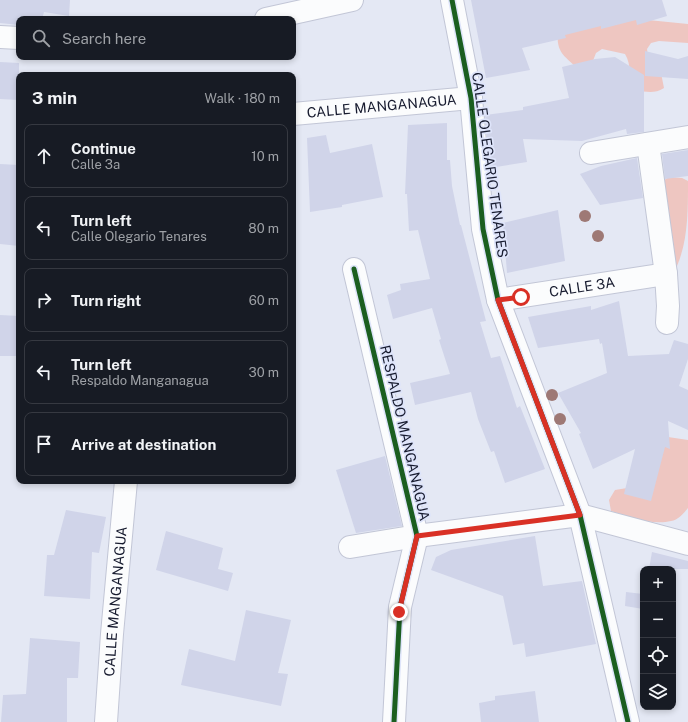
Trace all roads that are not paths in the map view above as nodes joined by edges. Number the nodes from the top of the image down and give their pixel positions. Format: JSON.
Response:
{"nodes":[{"id":1,"x":352,"y":0,"type":"edge"},
{"id":2,"x":452,"y":0,"type":"edge"},
{"id":3,"x":280,"y":16,"type":"edge"},
{"id":4,"x":0,"y":37,"type":"edge"},
{"id":5,"x":16,"y":38,"type":"edge"},
{"id":6,"x":471,"y":98,"type":"junction"},
{"id":7,"x":296,"y":114,"type":"edge"},
{"id":8,"x":688,"y":137,"type":"edge"},
{"id":9,"x":648,"y":144,"type":"junction"},
{"id":10,"x":591,"y":153,"type":"dead end"},
{"id":11,"x":354,"y":269,"type":"dead end"},
{"id":12,"x":666,"y":274,"type":"junction"},
{"id":13,"x":498,"y":300,"type":"junction"},
{"id":14,"x":667,"y":323,"type":"dead end"},
{"id":15,"x":126,"y":484,"type":"edge"},
{"id":16,"x":580,"y":515,"type":"junction"},
{"id":17,"x":417,"y":536,"type":"junction"},
{"id":18,"x":688,"y":544,"type":"edge"},
{"id":19,"x":350,"y":548,"type":"dead end"},
{"id":20,"x":106,"y":722,"type":"edge"},
{"id":21,"x":394,"y":722,"type":"edge"},
{"id":22,"x":628,"y":722,"type":"edge"}],
"edges":[{"from":1,"to":3,"type":"street"},
{"from":2,"to":6,"type":"street","name":"CALLE OLEGARIO TENARES"},
{"from":4,"to":5,"type":"street"},
{"from":6,"to":7,"type":"street","name":"CALLE MANGANAGUA"},
{"from":6,"to":13,"type":"street","name":"CALLE OLEGARIO TENARES"},
{"from":8,"to":9,"type":"street"},
{"from":9,"to":10,"type":"street"},
{"from":9,"to":12,"type":"street"},
{"from":11,"to":17,"type":"street","name":"RESPALDO MANGANAGUA"},
{"from":12,"to":13,"type":"street","name":"CALLE 3A"},
{"from":12,"to":14,"type":"street"},
{"from":13,"to":16,"type":"street","name":"CALLE OLEGARIO TENARES"},
{"from":15,"to":20,"type":"street","name":"CALLE MANGANAGUA"},
{"from":16,"to":17,"type":"street"},
{"from":16,"to":18,"type":"street"},
{"from":16,"to":22,"type":"street","name":"CALLE OLEGARIO TENARES"},
{"from":17,"to":19,"type":"street"},
{"from":17,"to":21,"type":"street","name":"RESPALDO MANGANAGUA"}]}
